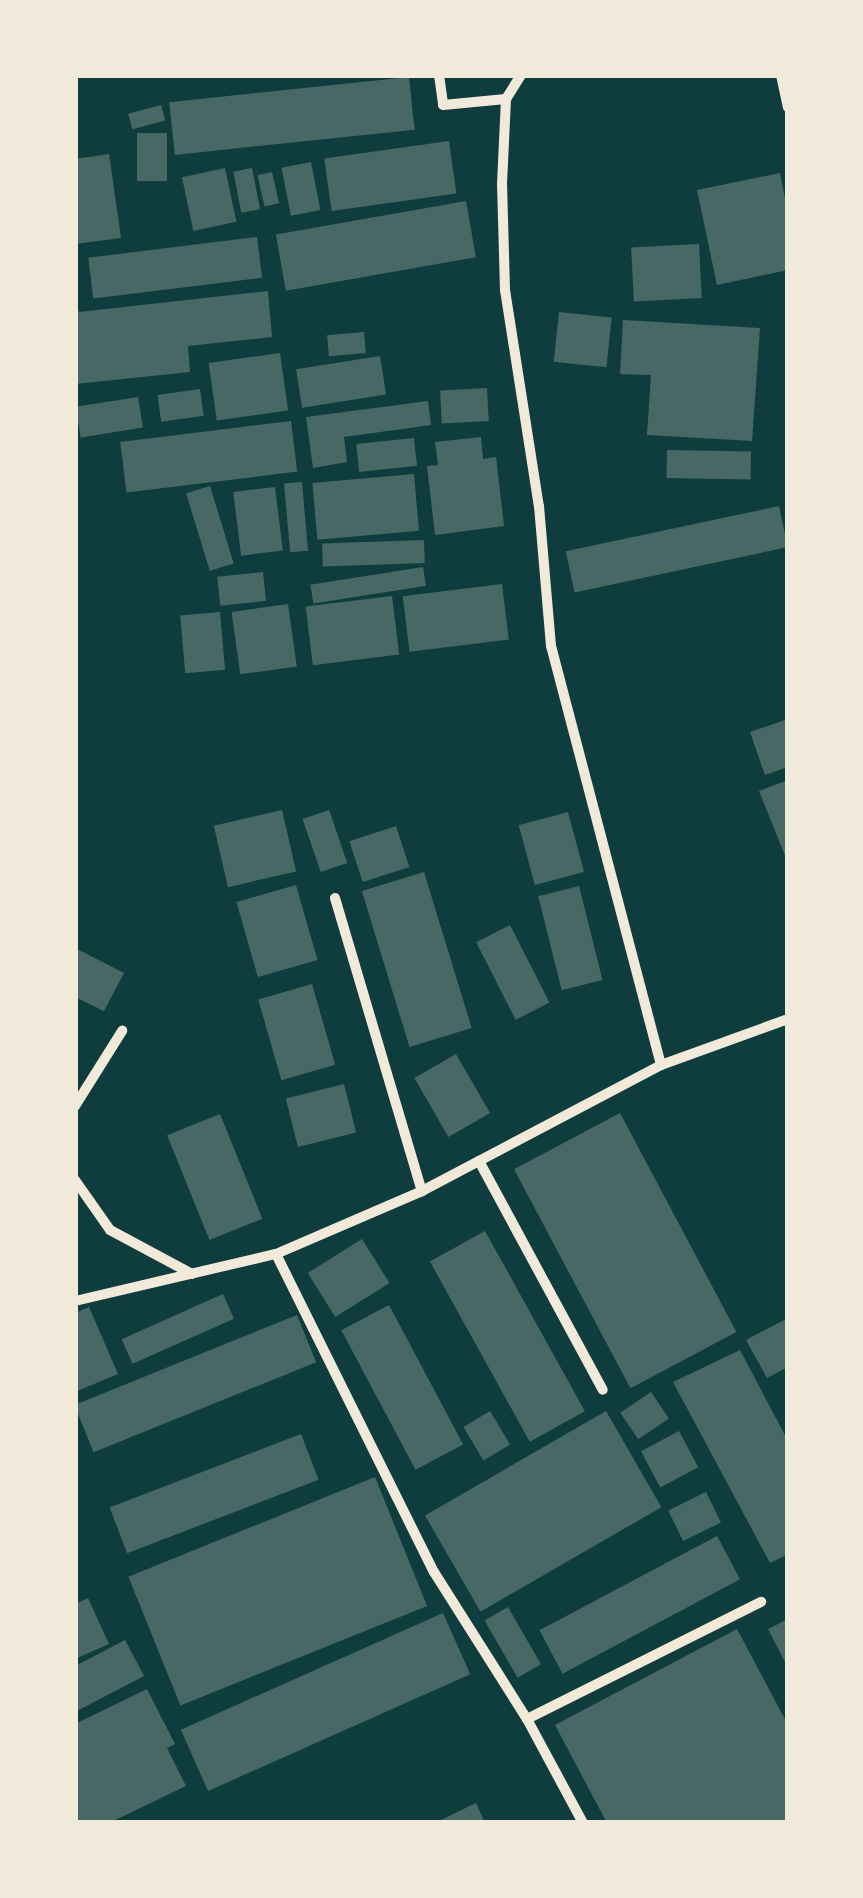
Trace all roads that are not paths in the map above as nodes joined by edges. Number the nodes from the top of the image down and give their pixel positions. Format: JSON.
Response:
{"nodes":[{"id":1,"x":439,"y":75,"type":"edge"},
{"id":2,"x":521,"y":75,"type":"edge"},
{"id":3,"x":781,"y":75,"type":"edge"},
{"id":4,"x":506,"y":99,"type":"junction"},
{"id":5,"x":788,"y":107,"type":"edge"},
{"id":6,"x":335,"y":898,"type":"dead end"},
{"id":7,"x":788,"y":1020,"type":"edge"},
{"id":8,"x":122,"y":1032,"type":"dead end"},
{"id":9,"x":661,"y":1065,"type":"junction"},
{"id":10,"x":75,"y":1106,"type":"edge"},
{"id":11,"x":479,"y":1161,"type":"junction"},
{"id":12,"x":75,"y":1180,"type":"edge"},
{"id":13,"x":422,"y":1191,"type":"junction"},
{"id":14,"x":276,"y":1254,"type":"junction"},
{"id":15,"x":192,"y":1274,"type":"junction"},
{"id":16,"x":75,"y":1301,"type":"edge"},
{"id":17,"x":603,"y":1390,"type":"dead end"},
{"id":18,"x":761,"y":1602,"type":"dead end"},
{"id":19,"x":527,"y":1719,"type":"junction"},
{"id":20,"x":582,"y":1823,"type":"edge"}],
"edges":[{"from":1,"to":4,"type":"street"},
{"from":2,"to":4,"type":"street"},
{"from":3,"to":5,"type":"street"},
{"from":4,"to":9,"type":"street"},
{"from":6,"to":13,"type":"street"},
{"from":7,"to":9,"type":"street"},
{"from":8,"to":10,"type":"street"},
{"from":9,"to":11,"type":"street"},
{"from":11,"to":13,"type":"street"},
{"from":11,"to":17,"type":"street"},
{"from":12,"to":15,"type":"street"},
{"from":13,"to":14,"type":"street"},
{"from":14,"to":15,"type":"street"},
{"from":14,"to":19,"type":"street"},
{"from":15,"to":16,"type":"street"},
{"from":18,"to":19,"type":"street"},
{"from":19,"to":20,"type":"street"}]}
